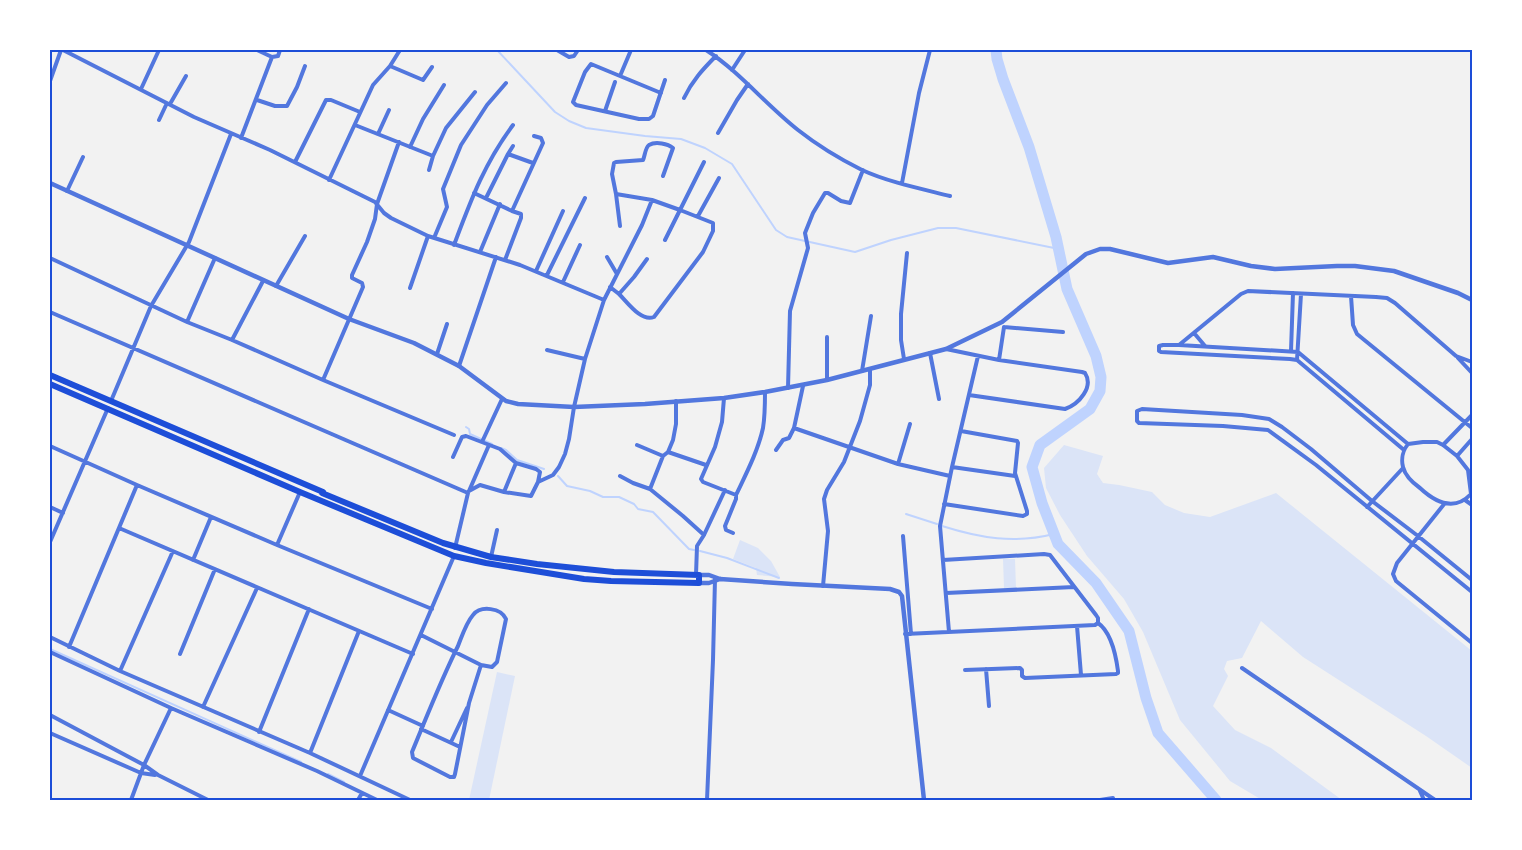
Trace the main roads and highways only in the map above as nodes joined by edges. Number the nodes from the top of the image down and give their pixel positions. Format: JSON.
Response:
{"nodes":[{"id":1,"x":50,"y":374,"type":"edge"},
{"id":2,"x":50,"y":384,"type":"edge"},
{"id":3,"x":599,"y":571,"type":"junction"},
{"id":4,"x":676,"y":574,"type":"junction"},
{"id":5,"x":599,"y":580,"type":"junction"},
{"id":6,"x":676,"y":583,"type":"junction"}],
"edges":[{"from":1,"to":3,"type":"highway"},
{"from":2,"to":5,"type":"highway"},
{"from":3,"to":4,"type":"highway"},
{"from":3,"to":5,"type":"highway"},
{"from":4,"to":6,"type":"highway"},
{"from":4,"to":6,"type":"highway"},
{"from":5,"to":6,"type":"highway"}]}
